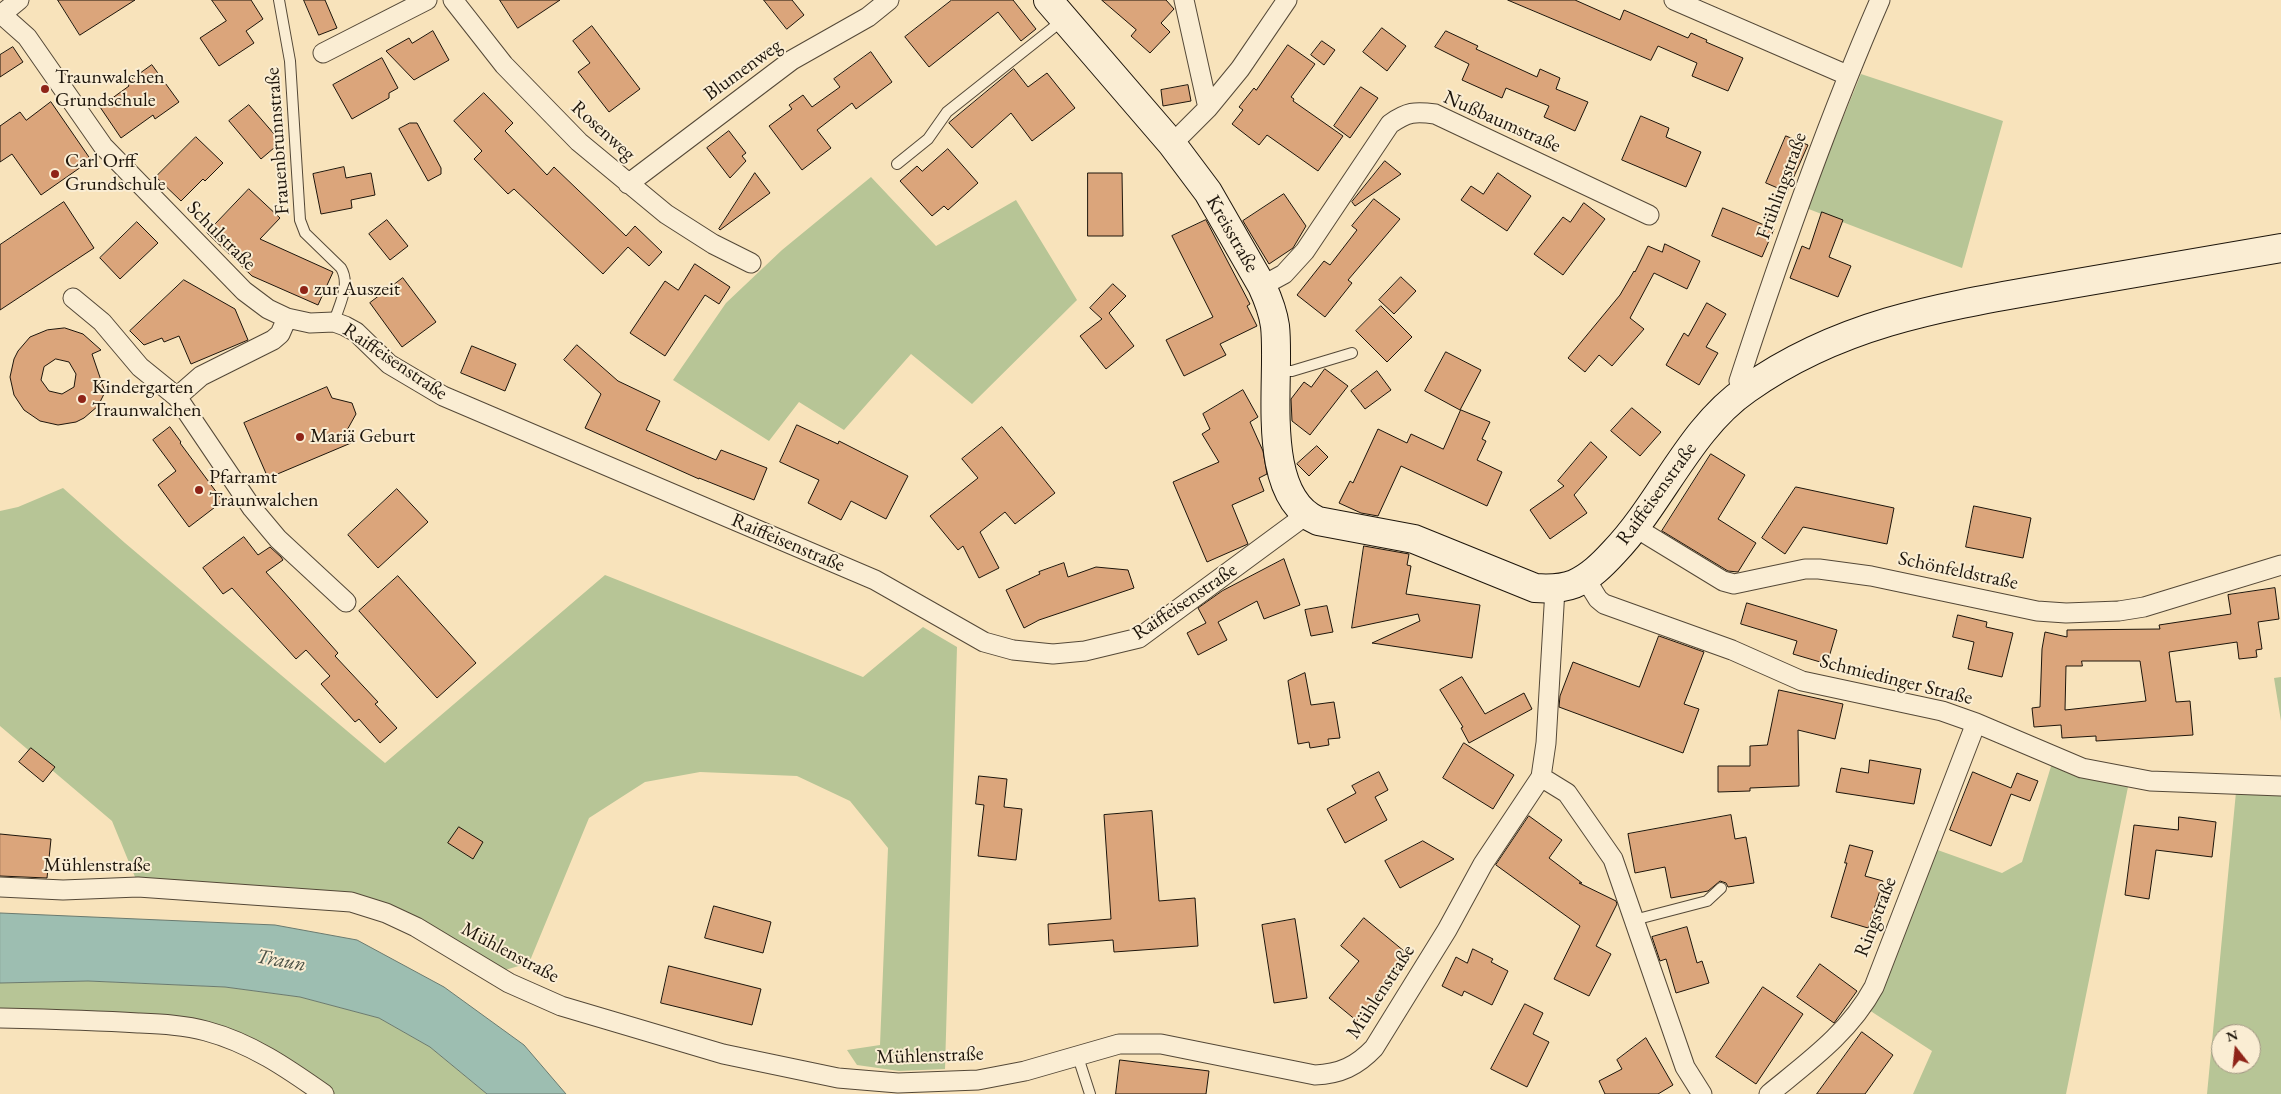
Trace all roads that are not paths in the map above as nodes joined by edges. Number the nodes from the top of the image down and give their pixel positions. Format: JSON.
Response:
{"nodes":[{"id":1,"x":19,"y":0,"type":"edge"},
{"id":2,"x":279,"y":0,"type":"edge"},
{"id":3,"x":427,"y":0,"type":"edge"},
{"id":4,"x":453,"y":0,"type":"edge"},
{"id":5,"x":890,"y":0,"type":"edge"},
{"id":6,"x":1184,"y":0,"type":"edge"},
{"id":7,"x":1287,"y":0,"type":"edge"},
{"id":8,"x":1674,"y":0,"type":"edge"},
{"id":9,"x":1880,"y":0,"type":"edge"},
{"id":10,"x":1057,"y":9,"type":"edge"},
{"id":11,"x":1,"y":13,"type":"edge"},
{"id":12,"x":323,"y":53,"type":"dead end"},
{"id":13,"x":1848,"y":75,"type":"junction"},
{"id":14,"x":1208,"y":108,"type":"junction"},
{"id":15,"x":1172,"y":144,"type":"junction"},
{"id":16,"x":896,"y":164,"type":"dead end"},
{"id":17,"x":628,"y":184,"type":"junction"},
{"id":18,"x":1649,"y":215,"type":"dead end"},
{"id":19,"x":2281,"y":248,"type":"edge"},
{"id":20,"x":751,"y":263,"type":"dead end"},
{"id":21,"x":1262,"y":286,"type":"junction"},
{"id":22,"x":73,"y":298,"type":"dead end"},
{"id":23,"x":287,"y":318,"type":"junction"},
{"id":24,"x":334,"y":322,"type":"junction"},
{"id":25,"x":1352,"y":353,"type":"dead end"},
{"id":26,"x":1277,"y":371,"type":"junction"},
{"id":27,"x":1745,"y":390,"type":"junction"},
{"id":28,"x":177,"y":397,"type":"junction"},
{"id":29,"x":1306,"y":515,"type":"junction"},
{"id":30,"x":1636,"y":528,"type":"junction"},
{"id":31,"x":2281,"y":565,"type":"edge"},
{"id":32,"x":1585,"y":578,"type":"junction"},
{"id":33,"x":1555,"y":589,"type":"junction"},
{"id":34,"x":346,"y":602,"type":"dead end"},
{"id":35,"x":1976,"y":723,"type":"junction"},
{"id":36,"x":1541,"y":777,"type":"junction"},
{"id":37,"x":2277,"y":785,"type":"edge"},
{"id":38,"x":0,"y":887,"type":"edge"},
{"id":39,"x":1721,"y":888,"type":"dead end"},
{"id":40,"x":1634,"y":920,"type":"junction"},
{"id":41,"x":0,"y":1018,"type":"edge"},
{"id":42,"x":1078,"y":1057,"type":"junction"},
{"id":43,"x":324,"y":1094,"type":"edge"},
{"id":44,"x":1090,"y":1094,"type":"edge"},
{"id":45,"x":1702,"y":1094,"type":"edge"},
{"id":46,"x":1769,"y":1094,"type":"edge"}],
"edges":[{"from":1,"to":11,"type":"street"},
{"from":2,"to":24,"type":"lane","name":"Frauenbrunnstraße"},
{"from":3,"to":12,"type":"street"},
{"from":4,"to":17,"type":"street","name":"Rosenweg"},
{"from":5,"to":17,"type":"street","name":"Blumenweg"},
{"from":6,"to":14,"type":"street"},
{"from":7,"to":14,"type":"street"},
{"from":8,"to":13,"type":"street"},
{"from":9,"to":13,"type":"street","name":"Frühlingstraße"},
{"from":10,"to":15,"type":"street","name":"Kreisstraße"},
{"from":10,"to":16,"type":"lane"},
{"from":11,"to":23,"type":"street","name":"Schulstraße"},
{"from":13,"to":27,"type":"street","name":"Frühlingstraße"},
{"from":14,"to":15,"type":"street"},
{"from":15,"to":21,"type":"street","name":"Kreisstraße"},
{"from":17,"to":20,"type":"street","name":"Rosenweg"},
{"from":18,"to":21,"type":"street","name":"Nußbaumstraße"},
{"from":19,"to":27,"type":"street","name":"Raiffeisenstraße"},
{"from":21,"to":26,"type":"street","name":"Kreisstraße"},
{"from":22,"to":28,"type":"street"},
{"from":23,"to":24,"type":"street","name":"Raiffeisenstraße"},
{"from":23,"to":28,"type":"street"},
{"from":24,"to":29,"type":"street","name":"Raiffeisenstraße"},
{"from":25,"to":26,"type":"lane"},
{"from":26,"to":29,"type":"street","name":"Kreisstraße"},
{"from":27,"to":30,"type":"street","name":"Raiffeisenstraße"},
{"from":28,"to":34,"type":"street"},
{"from":29,"to":33,"type":"street","name":"Raiffeisenstraße"},
{"from":30,"to":31,"type":"street","name":"Schönfeldstraße"},
{"from":30,"to":32,"type":"street","name":"Raiffeisenstraße"},
{"from":32,"to":33,"type":"street","name":"Raiffeisenstraße"},
{"from":32,"to":35,"type":"street","name":"Schmiedinger Straße"},
{"from":33,"to":36,"type":"street","name":"Mühlenstraße"},
{"from":35,"to":37,"type":"street","name":"Schmiedinger Straße"},
{"from":35,"to":46,"type":"street","name":"Ringstraße"},
{"from":36,"to":40,"type":"street"},
{"from":36,"to":42,"type":"street","name":"Mühlenstraße"},
{"from":38,"to":42,"type":"street","name":"Mühlenstraße"},
{"from":39,"to":40,"type":"lane"},
{"from":40,"to":45,"type":"street"},
{"from":41,"to":43,"type":"street"},
{"from":42,"to":44,"type":"lane"}]}
